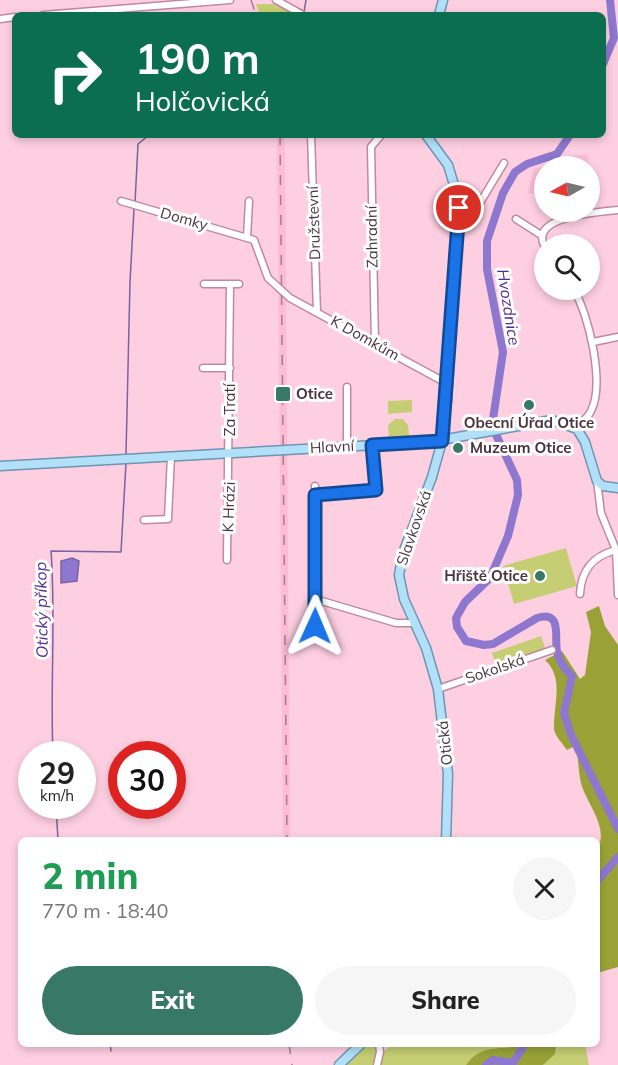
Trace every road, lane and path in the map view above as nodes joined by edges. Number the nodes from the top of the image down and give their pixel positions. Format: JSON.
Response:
{"nodes":[{"id":1,"x":230,"y":0,"type":"edge"},
{"id":2,"x":276,"y":0,"type":"edge"},
{"id":3,"x":80,"y":12,"type":"edge"},
{"id":4,"x":298,"y":12,"type":"edge"},
{"id":5,"x":311,"y":138,"type":"edge"},
{"id":6,"x":378,"y":138,"type":"edge"},
{"id":7,"x":428,"y":138,"type":"edge"},
{"id":8,"x":504,"y":163,"type":"dead end"},
{"id":9,"x":121,"y":201,"type":"dead end"},
{"id":10,"x":249,"y":201,"type":"dead end"},
{"id":11,"x":459,"y":208,"type":"junction"},
{"id":12,"x":618,"y":210,"type":"edge"},
{"id":13,"x":516,"y":219,"type":"dead end"},
{"id":14,"x":539,"y":234,"type":"edge"},
{"id":15,"x":541,"y":234,"type":"edge"},
{"id":16,"x":247,"y":237,"type":"junction"},
{"id":17,"x":204,"y":284,"type":"dead end"},
{"id":18,"x":230,"y":284,"type":"junction"},
{"id":19,"x":239,"y":284,"type":"dead end"},
{"id":20,"x":579,"y":300,"type":"edge"},
{"id":21,"x":317,"y":312,"type":"junction"},
{"id":22,"x":618,"y":337,"type":"edge"},
{"id":23,"x":593,"y":342,"type":"junction"},
{"id":24,"x":375,"y":343,"type":"junction"},
{"id":25,"x":203,"y":368,"type":"dead end"},
{"id":26,"x":230,"y":368,"type":"junction"},
{"id":27,"x":448,"y":384,"type":"junction"},
{"id":28,"x":347,"y":387,"type":"dead end"},
{"id":29,"x":575,"y":427,"type":"junction"},
{"id":30,"x":442,"y":441,"type":"junction"},
{"id":31,"x":372,"y":445,"type":"junction"},
{"id":32,"x":347,"y":447,"type":"junction"},
{"id":33,"x":230,"y":453,"type":"junction"},
{"id":34,"x":171,"y":456,"type":"junction"},
{"id":35,"x":0,"y":466,"type":"edge"},
{"id":36,"x":597,"y":480,"type":"junction"},
{"id":37,"x":315,"y":486,"type":"dead end"},
{"id":38,"x":618,"y":488,"type":"edge"},
{"id":39,"x":315,"y":495,"type":"junction"},
{"id":40,"x":144,"y":520,"type":"dead end"},
{"id":41,"x":616,"y":550,"type":"junction"},
{"id":42,"x":227,"y":560,"type":"dead end"},
{"id":43,"x":580,"y":594,"type":"dead end"},
{"id":44,"x":618,"y":595,"type":"edge"},
{"id":45,"x":315,"y":599,"type":"junction"},
{"id":46,"x":415,"y":623,"type":"junction"},
{"id":47,"x":315,"y":626,"type":"dead end"},
{"id":48,"x":426,"y":648,"type":"joint"},
{"id":49,"x":552,"y":650,"type":"dead end"},
{"id":50,"x":438,"y":689,"type":"junction"},
{"id":51,"x":446,"y":837,"type":"edge"},
{"id":52,"x":358,"y":1047,"type":"edge"},
{"id":53,"x":379,"y":1047,"type":"edge"},
{"id":54,"x":339,"y":1065,"type":"edge"},
{"id":55,"x":377,"y":1065,"type":"edge"}],
"edges":[{"from":1,"to":3,"type":"street"},
{"from":2,"to":4,"type":"street"},
{"from":5,"to":21,"type":"street","name":"Družstevní"},
{"from":6,"to":24,"type":"street","name":"Zahradní"},
{"from":7,"to":11,"type":"main road","name":"Slavkovská"},
{"from":8,"to":11,"type":"street"},
{"from":9,"to":16,"type":"street","name":"Domky"},
{"from":10,"to":16,"type":"street"},
{"from":11,"to":27,"type":"main road","name":"Slavkovská"},
{"from":12,"to":15,"type":"street"},
{"from":13,"to":14,"type":"street"},
{"from":16,"to":21,"type":"street","name":"K Domkům"},
{"from":17,"to":18,"type":"street"},
{"from":18,"to":19,"type":"street"},
{"from":18,"to":26,"type":"street","name":"Za Tratí"},
{"from":20,"to":23,"type":"street"},
{"from":21,"to":24,"type":"street","name":"K Domkům"},
{"from":22,"to":23,"type":"street"},
{"from":23,"to":29,"type":"street"},
{"from":24,"to":27,"type":"street","name":"K Domkům"},
{"from":25,"to":26,"type":"street","name":"Za Tratí"},
{"from":26,"to":33,"type":"street","name":"Za Tratí"},
{"from":27,"to":30,"type":"main road","name":"Slavkovská"},
{"from":28,"to":32,"type":"street"},
{"from":29,"to":30,"type":"main road","name":"Hlavní"},
{"from":29,"to":36,"type":"main road"},
{"from":30,"to":31,"type":"main road","name":"Hlavní"},
{"from":30,"to":46,"type":"main road","name":"Slavkovská"},
{"from":31,"to":32,"type":"main road","name":"Hlavní"},
{"from":31,"to":39,"type":"street"},
{"from":32,"to":33,"type":"main road","name":"Hlavní"},
{"from":33,"to":34,"type":"main road","name":"Hlavní"},
{"from":33,"to":42,"type":"street","name":"K Hrázi"},
{"from":34,"to":35,"type":"main road","name":"Hlavní"},
{"from":34,"to":40,"type":"street"},
{"from":36,"to":38,"type":"main road"},
{"from":36,"to":41,"type":"street"},
{"from":37,"to":39,"type":"street"},
{"from":39,"to":45,"type":"street"},
{"from":41,"to":43,"type":"street"},
{"from":41,"to":44,"type":"street"},
{"from":45,"to":46,"type":"street"},
{"from":45,"to":47,"type":"street"},
{"from":46,"to":48,"type":"main road","name":"Slavkovská"},
{"from":48,"to":50,"type":"main road","name":"Otická"},
{"from":49,"to":50,"type":"street","name":"Sokolská"},
{"from":50,"to":51,"type":"main road","name":"Otická"},
{"from":52,"to":54,"type":"main road"},
{"from":53,"to":55,"type":"street"}]}
